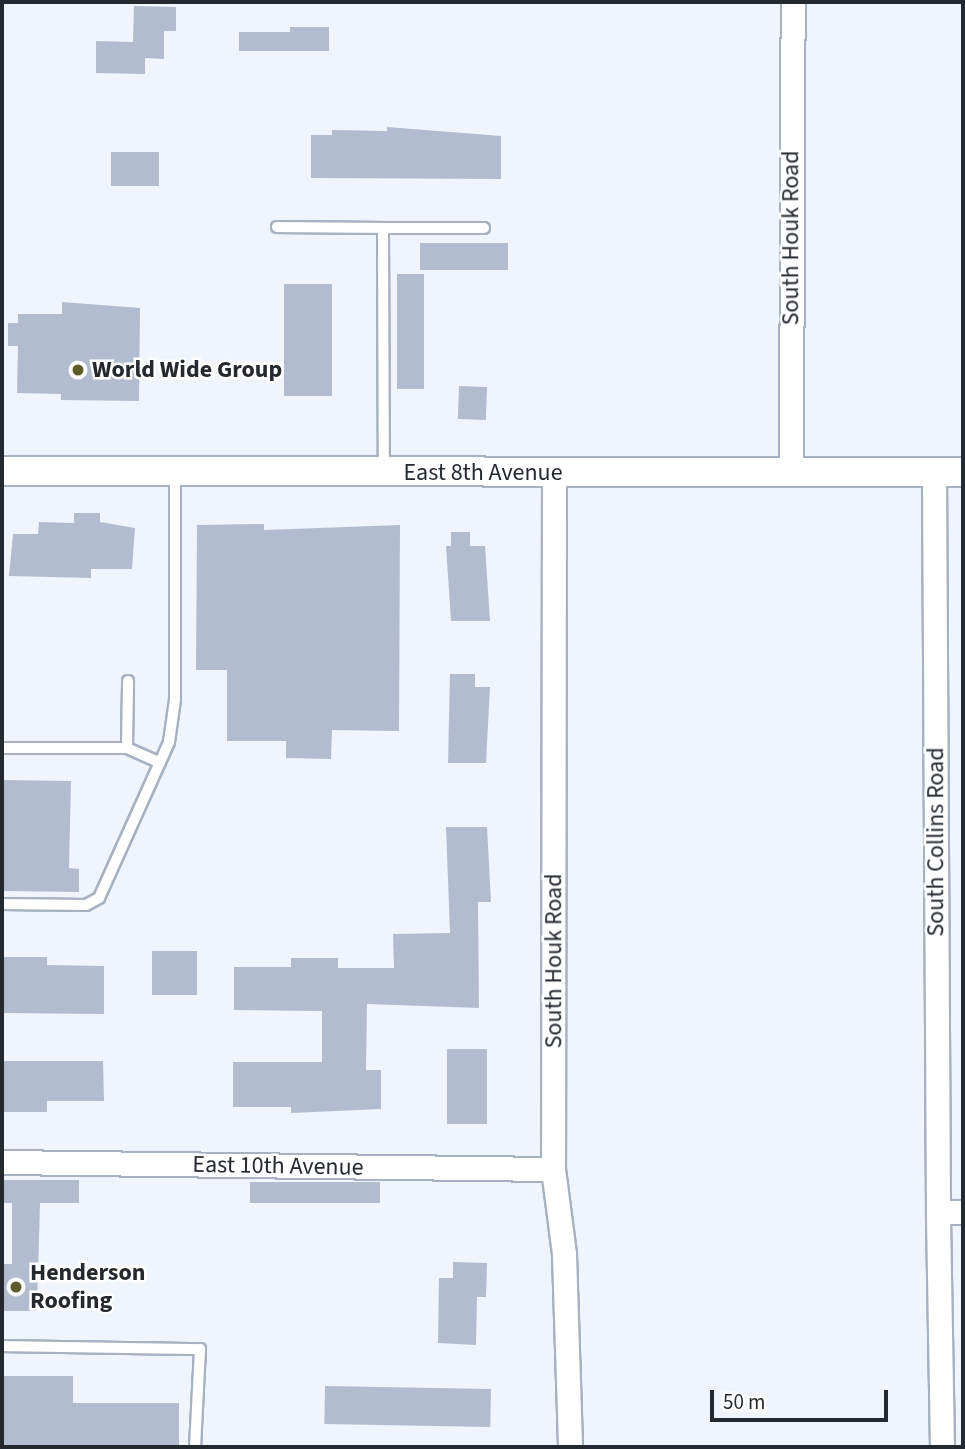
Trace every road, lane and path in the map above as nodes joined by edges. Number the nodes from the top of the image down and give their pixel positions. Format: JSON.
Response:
{"nodes":[{"id":1,"x":793,"y":2,"type":"edge"},
{"id":2,"x":277,"y":227,"type":"dead end"},
{"id":3,"x":383,"y":228,"type":"junction"},
{"id":4,"x":484,"y":228,"type":"dead end"},
{"id":5,"x":2,"y":471,"type":"edge"},
{"id":6,"x":175,"y":472,"type":"junction"},
{"id":7,"x":384,"y":472,"type":"junction"},
{"id":8,"x":934,"y":472,"type":"junction"},
{"id":9,"x":963,"y":472,"type":"edge"},
{"id":10,"x":554,"y":473,"type":"junction"},
{"id":11,"x":791,"y":474,"type":"junction"},
{"id":12,"x":128,"y":681,"type":"dead end"},
{"id":13,"x":2,"y":748,"type":"edge"},
{"id":14,"x":127,"y":748,"type":"junction"},
{"id":15,"x":160,"y":763,"type":"junction"},
{"id":16,"x":2,"y":904,"type":"edge"},
{"id":17,"x":2,"y":1162,"type":"edge"},
{"id":18,"x":554,"y":1169,"type":"junction"},
{"id":19,"x":938,"y":1212,"type":"junction"},
{"id":20,"x":963,"y":1212,"type":"edge"},
{"id":21,"x":2,"y":1346,"type":"edge"},
{"id":22,"x":195,"y":1447,"type":"edge"},
{"id":23,"x":569,"y":1447,"type":"edge"},
{"id":24,"x":942,"y":1447,"type":"edge"}],
"edges":[{"from":1,"to":11,"type":"street","name":"South Houk Road"},
{"from":2,"to":3,"type":"lane"},
{"from":3,"to":4,"type":"lane"},
{"from":3,"to":7,"type":"lane"},
{"from":5,"to":6,"type":"street","name":"East 8th Avenue"},
{"from":6,"to":7,"type":"street","name":"East 8th Avenue"},
{"from":6,"to":15,"type":"lane"},
{"from":7,"to":10,"type":"street","name":"East 8th Avenue"},
{"from":8,"to":9,"type":"street","name":"East 8th Avenue"},
{"from":8,"to":11,"type":"street","name":"East 8th Avenue"},
{"from":8,"to":19,"type":"street","name":"South Collins Road"},
{"from":10,"to":11,"type":"street","name":"East 8th Avenue"},
{"from":10,"to":18,"type":"street","name":"South Houk Road"},
{"from":12,"to":14,"type":"lane"},
{"from":13,"to":14,"type":"lane"},
{"from":14,"to":15,"type":"lane"},
{"from":15,"to":16,"type":"lane"},
{"from":17,"to":18,"type":"street","name":"East 10th Avenue"},
{"from":18,"to":23,"type":"street","name":"South Houk Road"},
{"from":19,"to":20,"type":"street"},
{"from":19,"to":24,"type":"street","name":"South Collins Road"},
{"from":21,"to":22,"type":"lane"}]}
